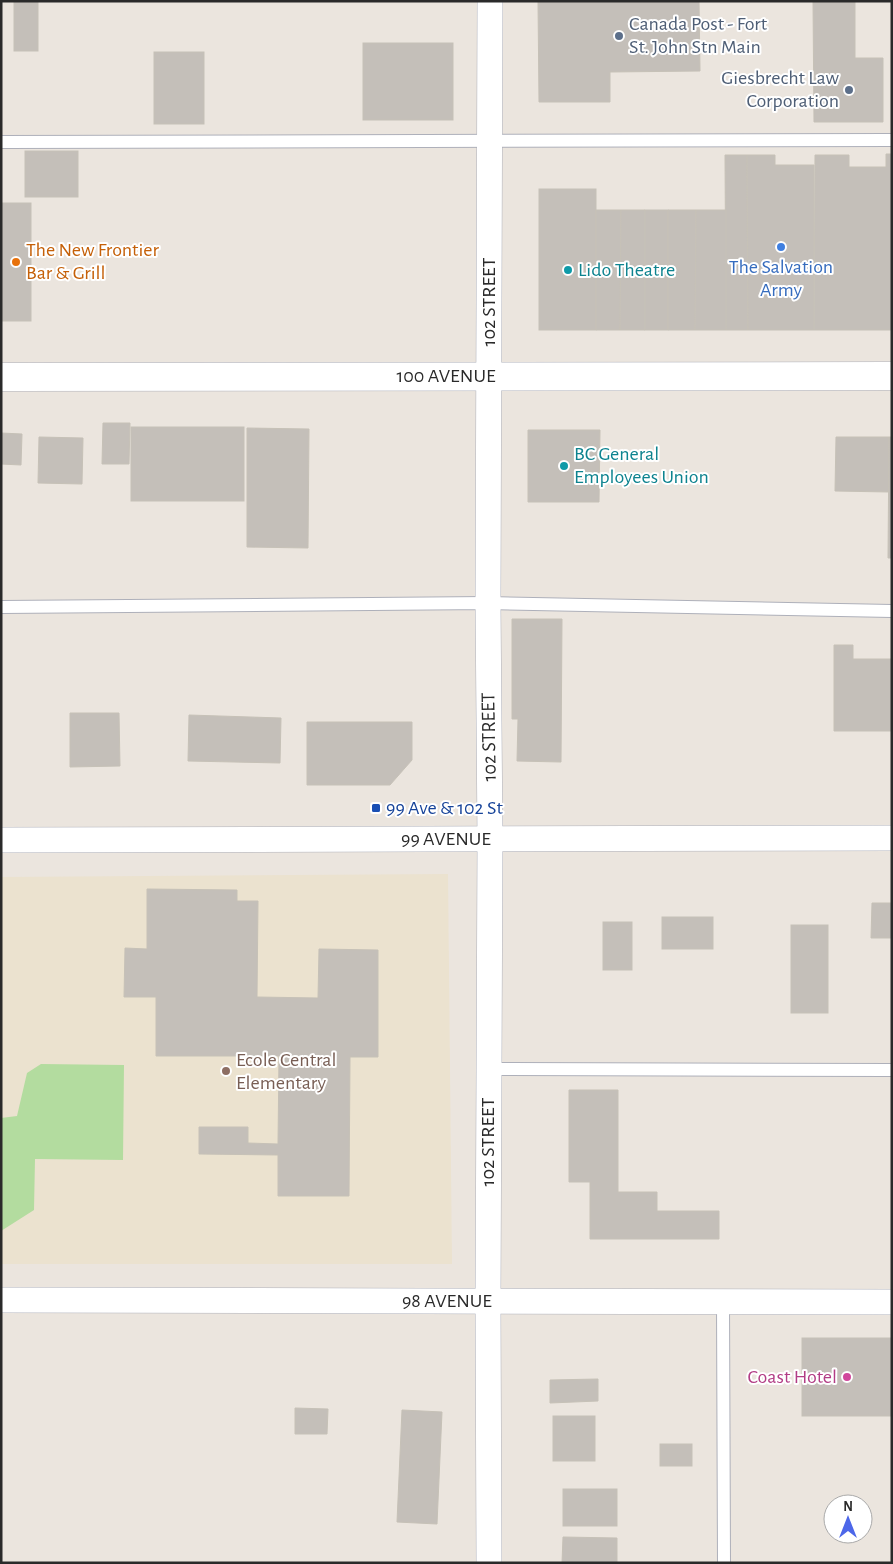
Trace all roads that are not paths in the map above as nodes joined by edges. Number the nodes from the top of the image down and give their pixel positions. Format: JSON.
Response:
{"nodes":[{"id":1,"x":490,"y":1,"type":"edge"},
{"id":2,"x":892,"y":140,"type":"edge"},
{"id":3,"x":1,"y":142,"type":"edge"},
{"id":4,"x":489,"y":142,"type":"junction"},
{"id":5,"x":489,"y":376,"type":"junction"},
{"id":6,"x":892,"y":376,"type":"edge"},
{"id":7,"x":1,"y":377,"type":"edge"},
{"id":8,"x":488,"y":603,"type":"junction"},
{"id":9,"x":1,"y":607,"type":"edge"},
{"id":10,"x":892,"y":611,"type":"edge"},
{"id":11,"x":892,"y":838,"type":"edge"},
{"id":12,"x":490,"y":839,"type":"junction"},
{"id":13,"x":1,"y":840,"type":"edge"},
{"id":14,"x":489,"y":1069,"type":"junction"},
{"id":15,"x":892,"y":1070,"type":"edge"},
{"id":16,"x":1,"y":1300,"type":"edge"},
{"id":17,"x":488,"y":1301,"type":"junction"},
{"id":18,"x":892,"y":1302,"type":"edge"},
{"id":19,"x":723,"y":1303,"type":"junction"},
{"id":20,"x":489,"y":1563,"type":"edge"},
{"id":21,"x":724,"y":1563,"type":"edge"}],
"edges":[{"from":1,"to":4,"type":"street","name":"102 STREET"},
{"from":2,"to":4,"type":"lane"},
{"from":3,"to":4,"type":"lane"},
{"from":4,"to":5,"type":"street","name":"102 STREET"},
{"from":5,"to":6,"type":"main road","name":"100 AVENUE"},
{"from":5,"to":7,"type":"main road","name":"100 AVENUE"},
{"from":5,"to":8,"type":"street","name":"102 STREET"},
{"from":8,"to":9,"type":"lane"},
{"from":8,"to":10,"type":"lane"},
{"from":8,"to":12,"type":"street","name":"102 STREET"},
{"from":11,"to":12,"type":"street","name":"99 AVENUE"},
{"from":12,"to":13,"type":"street","name":"99 AVENUE"},
{"from":12,"to":14,"type":"street","name":"102 STREET"},
{"from":14,"to":15,"type":"lane"},
{"from":14,"to":17,"type":"street","name":"102 STREET"},
{"from":16,"to":17,"type":"street","name":"98 AVENUE"},
{"from":17,"to":19,"type":"street","name":"98 AVENUE"},
{"from":17,"to":20,"type":"street","name":"102 STREET"},
{"from":18,"to":19,"type":"street","name":"98 AVENUE"},
{"from":19,"to":21,"type":"lane"}]}
